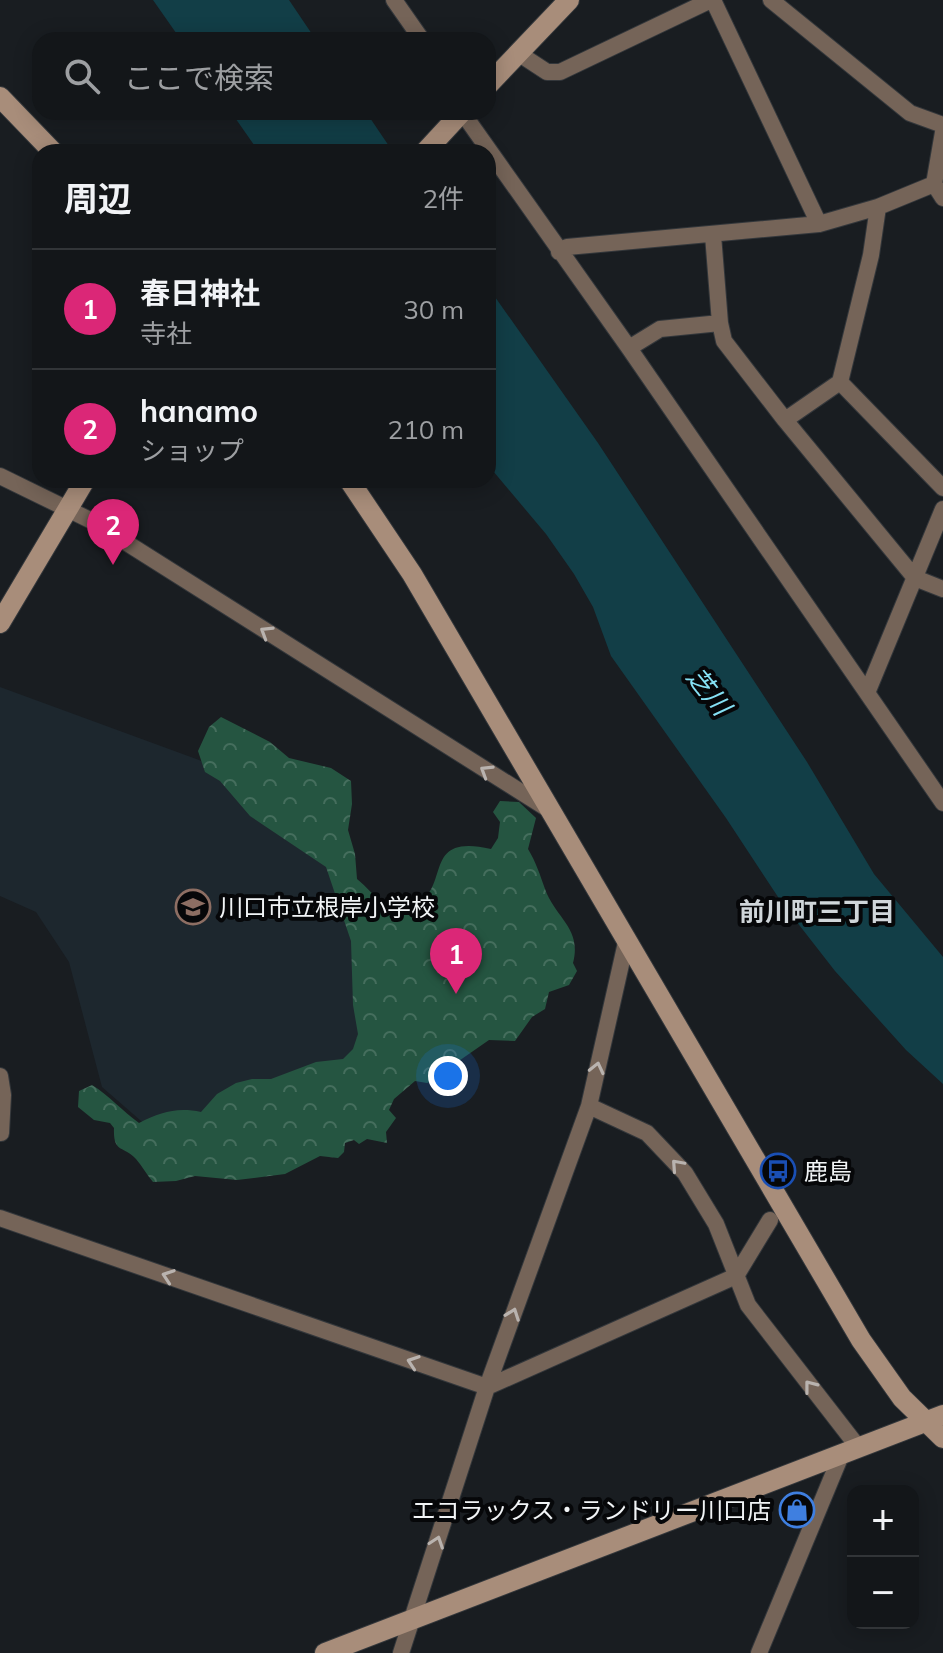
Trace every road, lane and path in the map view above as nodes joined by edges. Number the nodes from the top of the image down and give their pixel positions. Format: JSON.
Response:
{"nodes":[{"id":1,"x":394,"y":0,"type":"edge"},
{"id":2,"x":569,"y":0,"type":"edge"},
{"id":3,"x":712,"y":0,"type":"edge"},
{"id":4,"x":771,"y":0,"type":"edge"},
{"id":5,"x":416,"y":32,"type":"edge"},
{"id":6,"x":518,"y":53,"type":"junction"},
{"id":7,"x":496,"y":76,"type":"edge"},
{"id":8,"x":0,"y":97,"type":"edge"},
{"id":9,"x":455,"y":120,"type":"edge"},
{"id":10,"x":468,"y":120,"type":"edge"},
{"id":11,"x":943,"y":125,"type":"edge"},
{"id":12,"x":943,"y":132,"type":"edge"},
{"id":13,"x":45,"y":144,"type":"edge"},
{"id":14,"x":433,"y":144,"type":"edge"},
{"id":15,"x":484,"y":144,"type":"edge"},
{"id":16,"x":496,"y":161,"type":"edge"},
{"id":17,"x":938,"y":191,"type":"edge"},
{"id":18,"x":878,"y":207,"type":"junction"},
{"id":19,"x":819,"y":224,"type":"junction"},
{"id":20,"x":713,"y":235,"type":"junction"},
{"id":21,"x":559,"y":252,"type":"junction"},
{"id":22,"x":720,"y":323,"type":"junction"},
{"id":23,"x":629,"y":348,"type":"junction"},
{"id":24,"x":840,"y":382,"type":"junction"},
{"id":25,"x":785,"y":420,"type":"junction"},
{"id":26,"x":0,"y":476,"type":"edge"},
{"id":27,"x":80,"y":488,"type":"edge"},
{"id":28,"x":354,"y":488,"type":"edge"},
{"id":29,"x":943,"y":488,"type":"edge"},
{"id":30,"x":68,"y":508,"type":"junction"},
{"id":31,"x":943,"y":509,"type":"edge"},
{"id":32,"x":915,"y":578,"type":"junction"},
{"id":33,"x":943,"y":589,"type":"edge"},
{"id":34,"x":0,"y":623,"type":"edge"},
{"id":35,"x":867,"y":693,"type":"junction"},
{"id":36,"x":943,"y":803,"type":"edge"},
{"id":37,"x":552,"y":812,"type":"junction"},
{"id":38,"x":627,"y":938,"type":"junction"},
{"id":39,"x":0,"y":1076,"type":"edge"},
{"id":40,"x":589,"y":1106,"type":"junction"},
{"id":41,"x":1,"y":1133,"type":"edge"},
{"id":42,"x":0,"y":1218,"type":"edge"},
{"id":43,"x":770,"y":1220,"type":"dead end"},
{"id":44,"x":736,"y":1276,"type":"junction"},
{"id":45,"x":487,"y":1387,"type":"junction"},
{"id":46,"x":934,"y":1418,"type":"edge"},
{"id":47,"x":943,"y":1438,"type":"edge"},
{"id":48,"x":850,"y":1450,"type":"junction"},
{"id":49,"x":414,"y":1617,"type":"junction"},
{"id":50,"x":325,"y":1653,"type":"edge"},
{"id":51,"x":401,"y":1653,"type":"edge"},
{"id":52,"x":759,"y":1653,"type":"edge"}],
"edges":[{"from":1,"to":5,"type":"street"},
{"from":2,"to":6,"type":"street"},
{"from":3,"to":6,"type":"street"},
{"from":3,"to":19,"type":"street"},
{"from":4,"to":11,"type":"street"},
{"from":6,"to":7,"type":"street"},
{"from":8,"to":13,"type":"street"},
{"from":9,"to":14,"type":"street"},
{"from":10,"to":15,"type":"street"},
{"from":12,"to":17,"type":"street"},
{"from":16,"to":21,"type":"street"},
{"from":17,"to":18,"type":"street"},
{"from":18,"to":19,"type":"street"},
{"from":18,"to":24,"type":"street"},
{"from":19,"to":20,"type":"street"},
{"from":20,"to":21,"type":"street"},
{"from":20,"to":22,"type":"street"},
{"from":21,"to":23,"type":"street"},
{"from":22,"to":23,"type":"street"},
{"from":22,"to":25,"type":"street"},
{"from":23,"to":35,"type":"street"},
{"from":24,"to":25,"type":"street"},
{"from":24,"to":29,"type":"street"},
{"from":25,"to":32,"type":"street"},
{"from":26,"to":30,"type":"street"},
{"from":27,"to":30,"type":"street"},
{"from":28,"to":37,"type":"street"},
{"from":30,"to":34,"type":"street"},
{"from":37,"to":30,"type":"street","one_way":true},
{"from":31,"to":32,"type":"street"},
{"from":32,"to":33,"type":"street"},
{"from":32,"to":35,"type":"street"},
{"from":35,"to":36,"type":"street"},
{"from":37,"to":38,"type":"street"},
{"from":40,"to":38,"type":"street","one_way":true},
{"from":38,"to":46,"type":"street"},
{"from":39,"to":41,"type":"street"},
{"from":44,"to":40,"type":"street","one_way":true},
{"from":45,"to":40,"type":"street","one_way":true},
{"from":45,"to":42,"type":"street","one_way":true},
{"from":43,"to":44,"type":"street"},
{"from":44,"to":45,"type":"street"},
{"from":48,"to":44,"type":"street","one_way":true},
{"from":49,"to":45,"type":"street","one_way":true},
{"from":46,"to":47,"type":"street"},
{"from":46,"to":48,"type":"street"},
{"from":48,"to":49,"type":"street"},
{"from":48,"to":52,"type":"street"},
{"from":49,"to":50,"type":"street"},
{"from":49,"to":51,"type":"street"}]}
